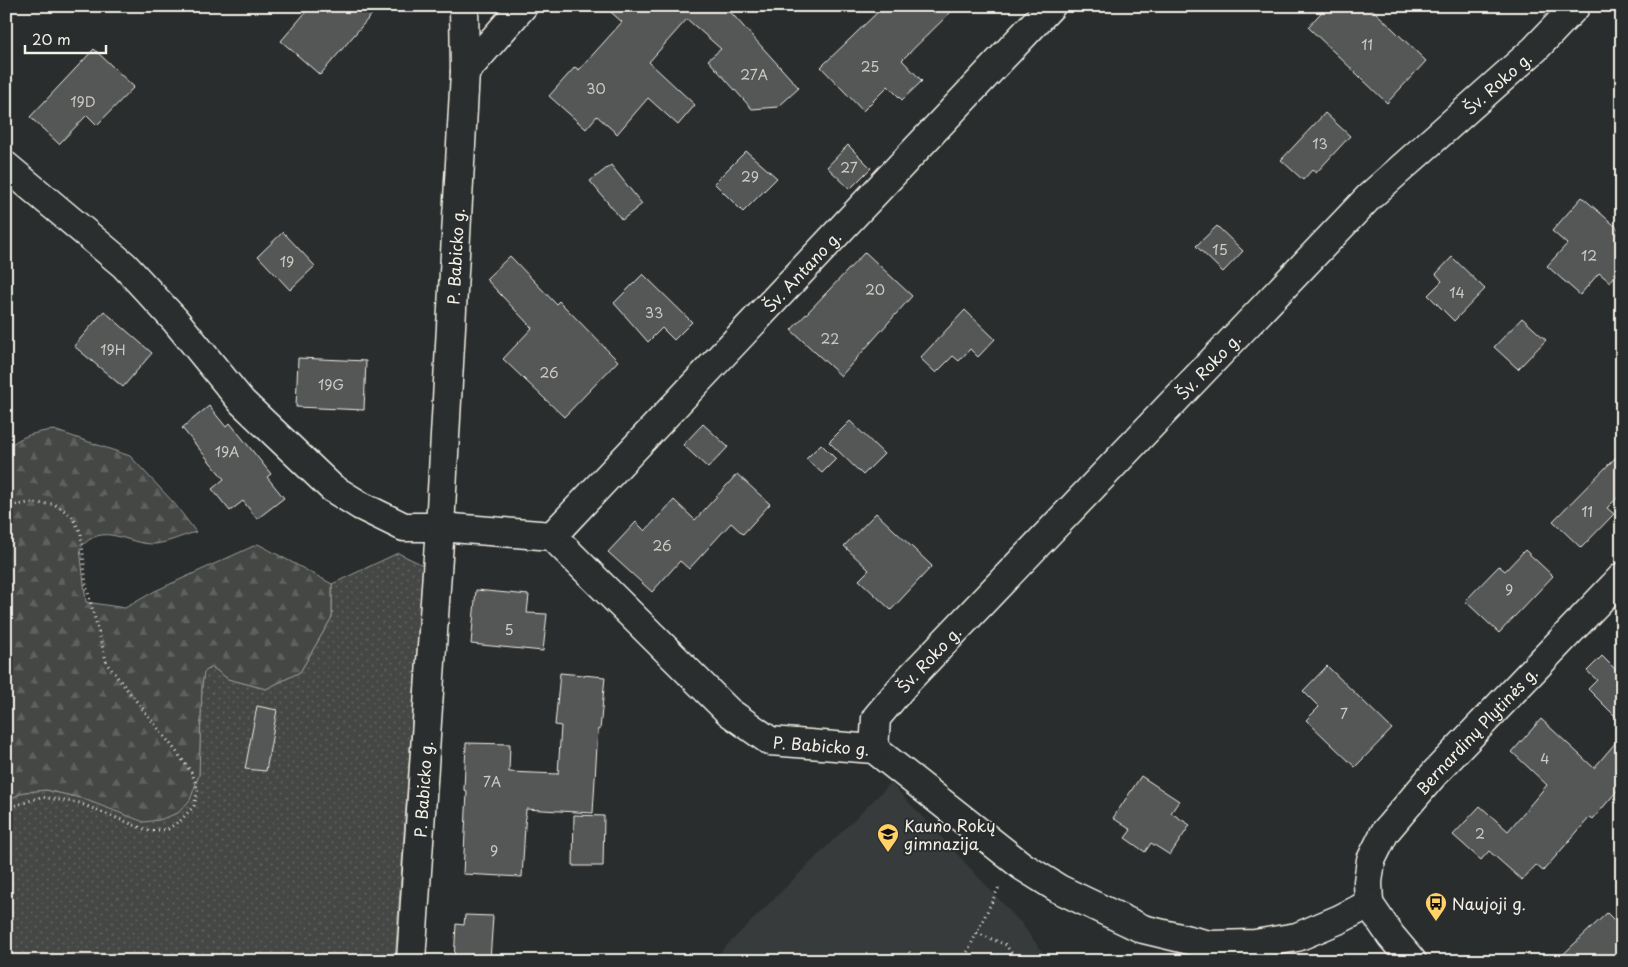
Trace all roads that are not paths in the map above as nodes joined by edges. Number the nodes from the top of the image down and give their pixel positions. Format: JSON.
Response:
{"nodes":[{"id":1,"x":464,"y":6,"type":"edge"},
{"id":2,"x":523,"y":6,"type":"edge"},
{"id":3,"x":1051,"y":6,"type":"edge"},
{"id":4,"x":1576,"y":6,"type":"edge"},
{"id":5,"x":465,"y":72,"type":"junction"},
{"id":6,"x":6,"y":166,"type":"edge"},
{"id":7,"x":440,"y":527,"type":"junction"},
{"id":8,"x":552,"y":536,"type":"junction"},
{"id":9,"x":1622,"y":577,"type":"edge"},
{"id":10,"x":874,"y":749,"type":"junction"},
{"id":11,"x":1369,"y":904,"type":"junction"},
{"id":12,"x":412,"y":961,"type":"edge"},
{"id":13,"x":1412,"y":961,"type":"edge"}],
"edges":[{"from":1,"to":5,"type":"street","name":"P. Babicko g."},
{"from":2,"to":5,"type":"street"},
{"from":3,"to":8,"type":"street","name":"Šv. Antano g."},
{"from":4,"to":10,"type":"street","name":"Šv. Roko g."},
{"from":5,"to":7,"type":"street","name":"P. Babicko g."},
{"from":6,"to":7,"type":"street"},
{"from":7,"to":8,"type":"street"},
{"from":7,"to":12,"type":"street","name":"P. Babicko g."},
{"from":8,"to":10,"type":"street","name":"P. Babicko g."},
{"from":9,"to":11,"type":"street","name":"Bernardinų Plytinės g."},
{"from":10,"to":11,"type":"street","name":"P. Babicko g."},
{"from":11,"to":13,"type":"street"}]}
